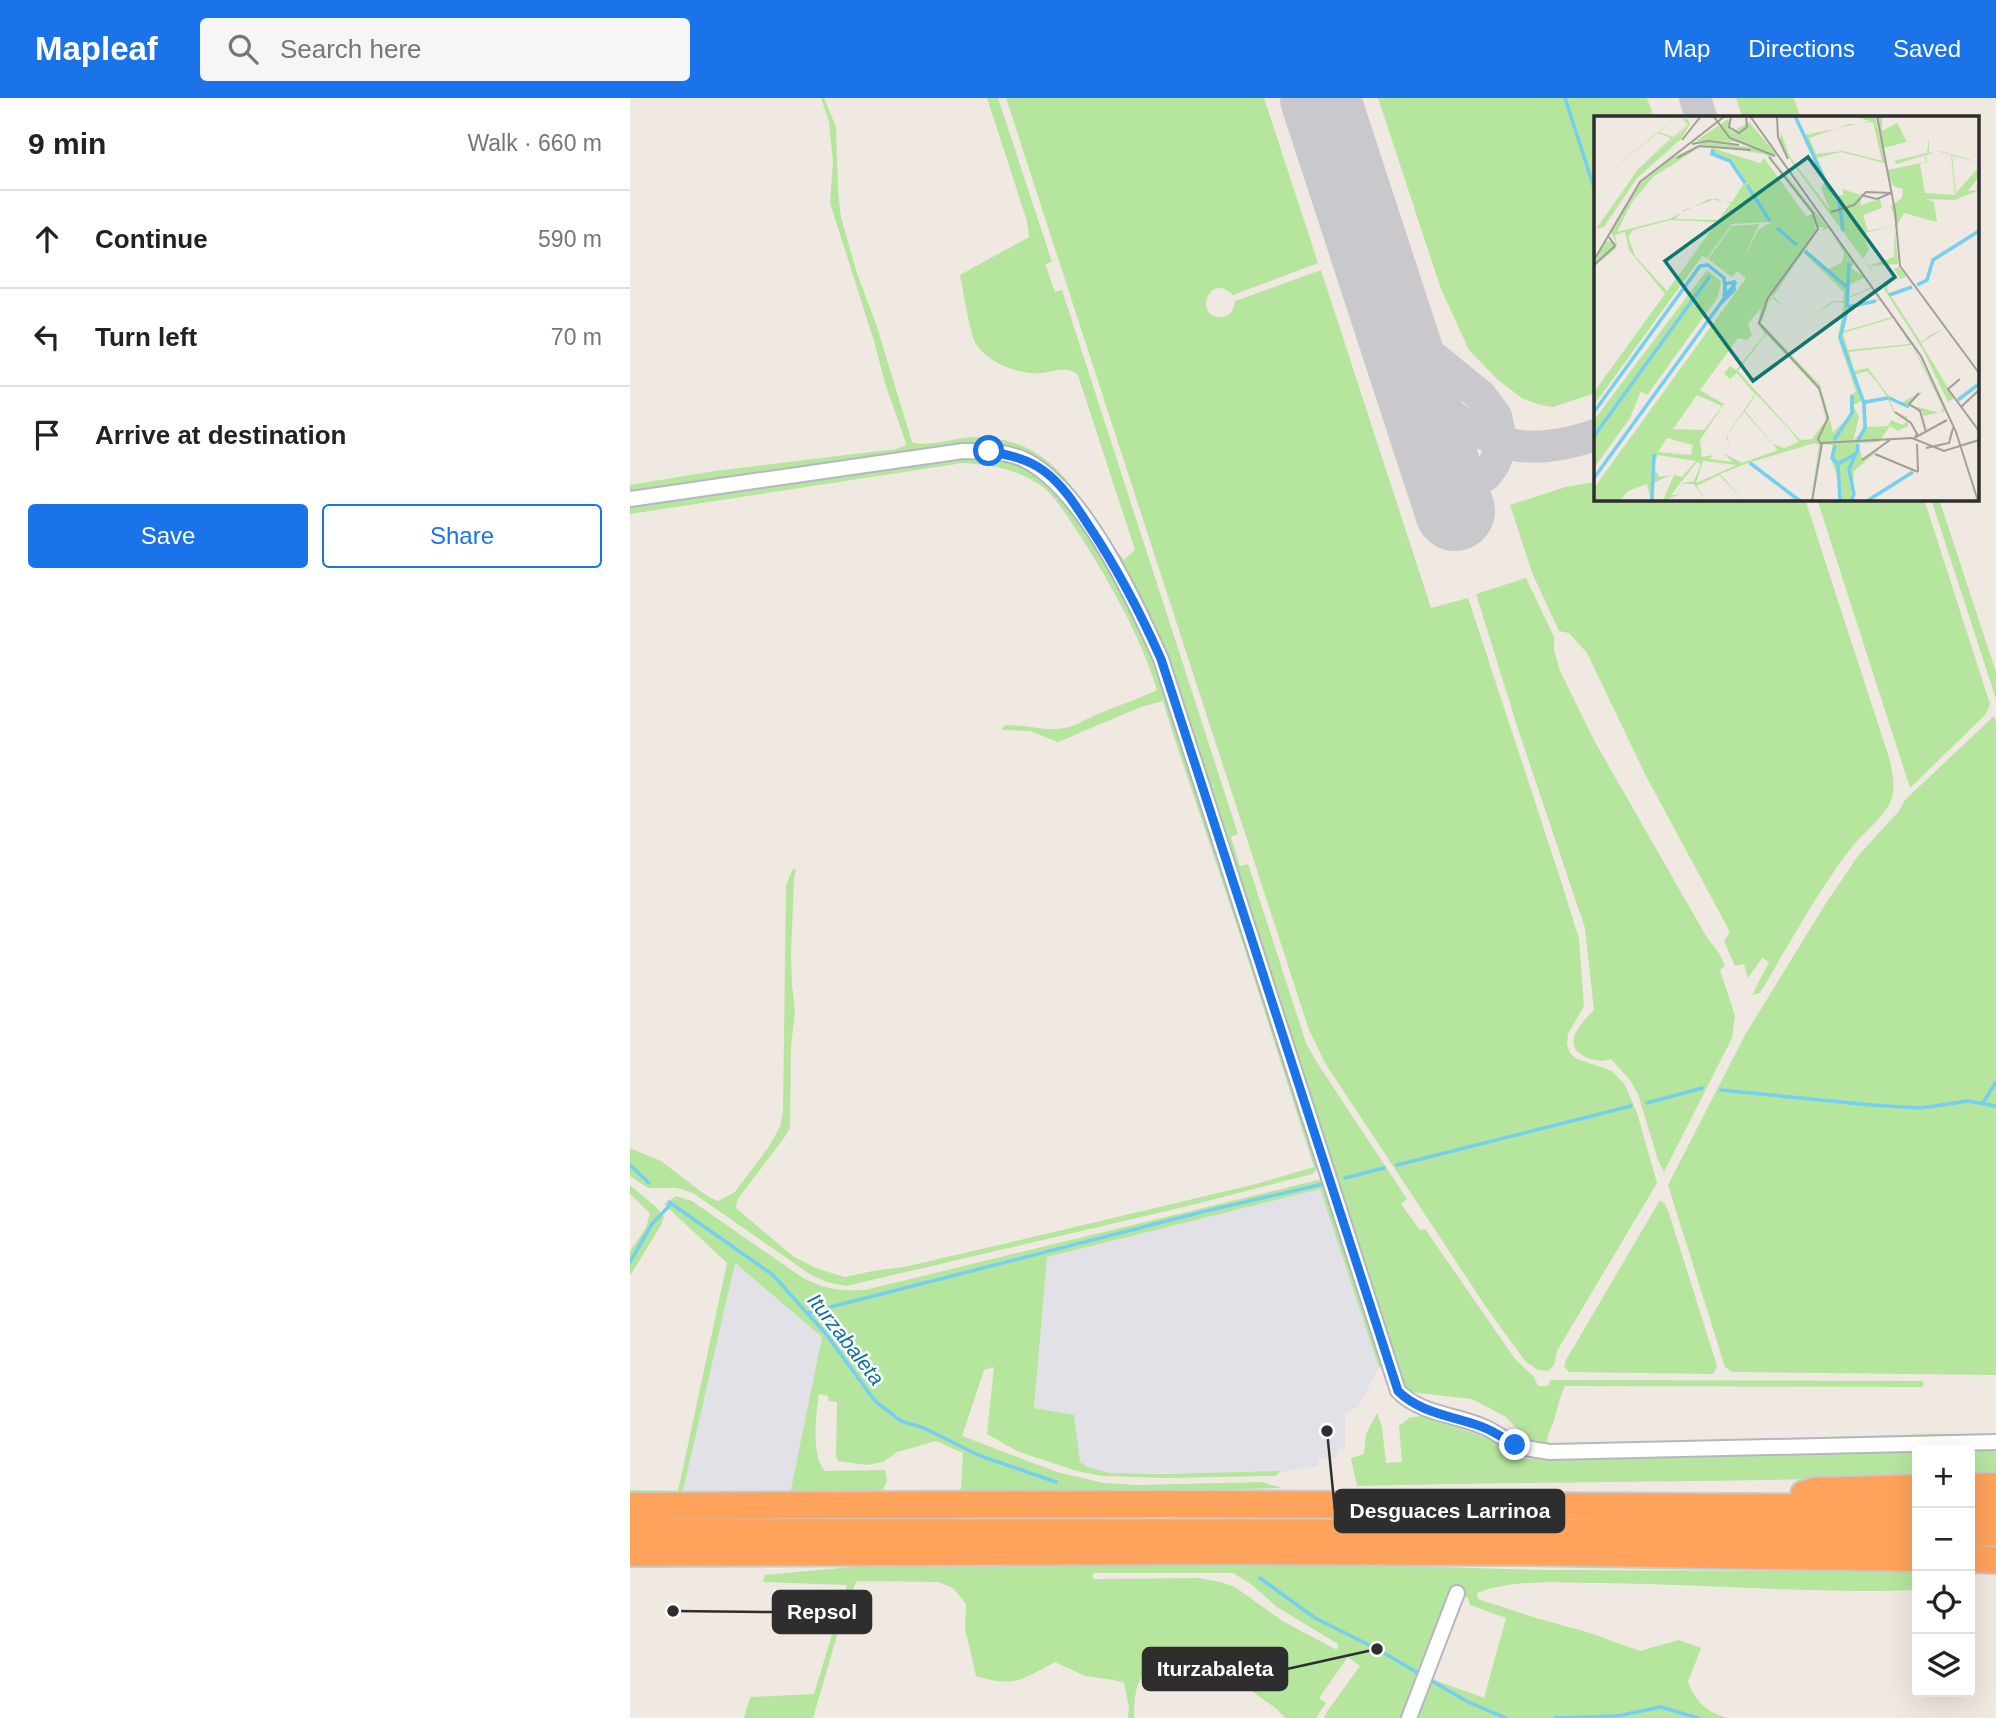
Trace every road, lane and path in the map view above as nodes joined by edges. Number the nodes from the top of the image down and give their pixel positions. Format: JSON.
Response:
{"nodes":[{"id":1,"x":630,"y":499,"type":"edge"},
{"id":2,"x":1996,"y":1442,"type":"edge"},
{"id":3,"x":1996,"y":1486,"type":"edge"},
{"id":4,"x":1975,"y":1487,"type":"edge"},
{"id":5,"x":1912,"y":1488,"type":"edge"},
{"id":6,"x":630,"y":1506,"type":"edge"},
{"id":7,"x":1912,"y":1508,"type":"edge"},
{"id":8,"x":1975,"y":1508,"type":"edge"},
{"id":9,"x":1996,"y":1508,"type":"edge"},
{"id":10,"x":1748,"y":1509,"type":"junction"},
{"id":11,"x":630,"y":1532,"type":"edge"},
{"id":12,"x":1912,"y":1533,"type":"edge"},
{"id":13,"x":1975,"y":1533,"type":"edge"},
{"id":14,"x":1996,"y":1533,"type":"edge"},
{"id":15,"x":1975,"y":1552,"type":"edge"},
{"id":16,"x":1996,"y":1552,"type":"edge"},
{"id":17,"x":630,"y":1553,"type":"edge"},
{"id":18,"x":1912,"y":1556,"type":"edge"},
{"id":19,"x":1975,"y":1559,"type":"edge"},
{"id":20,"x":1996,"y":1560,"type":"edge"},
{"id":21,"x":1457,"y":1593,"type":"dead end"},
{"id":22,"x":1409,"y":1718,"type":"edge"}],
"edges":[{"from":1,"to":2,"type":"street"},
{"from":3,"to":4,"type":"highway"},
{"from":5,"to":10,"type":"highway"},
{"from":6,"to":10,"type":"highway"},
{"from":7,"to":10,"type":"highway"},
{"from":8,"to":9,"type":"highway"},
{"from":11,"to":12,"type":"highway"},
{"from":13,"to":14,"type":"highway"},
{"from":15,"to":16,"type":"highway"},
{"from":17,"to":18,"type":"highway"},
{"from":19,"to":20,"type":"highway"},
{"from":21,"to":22,"type":"street"}]}
